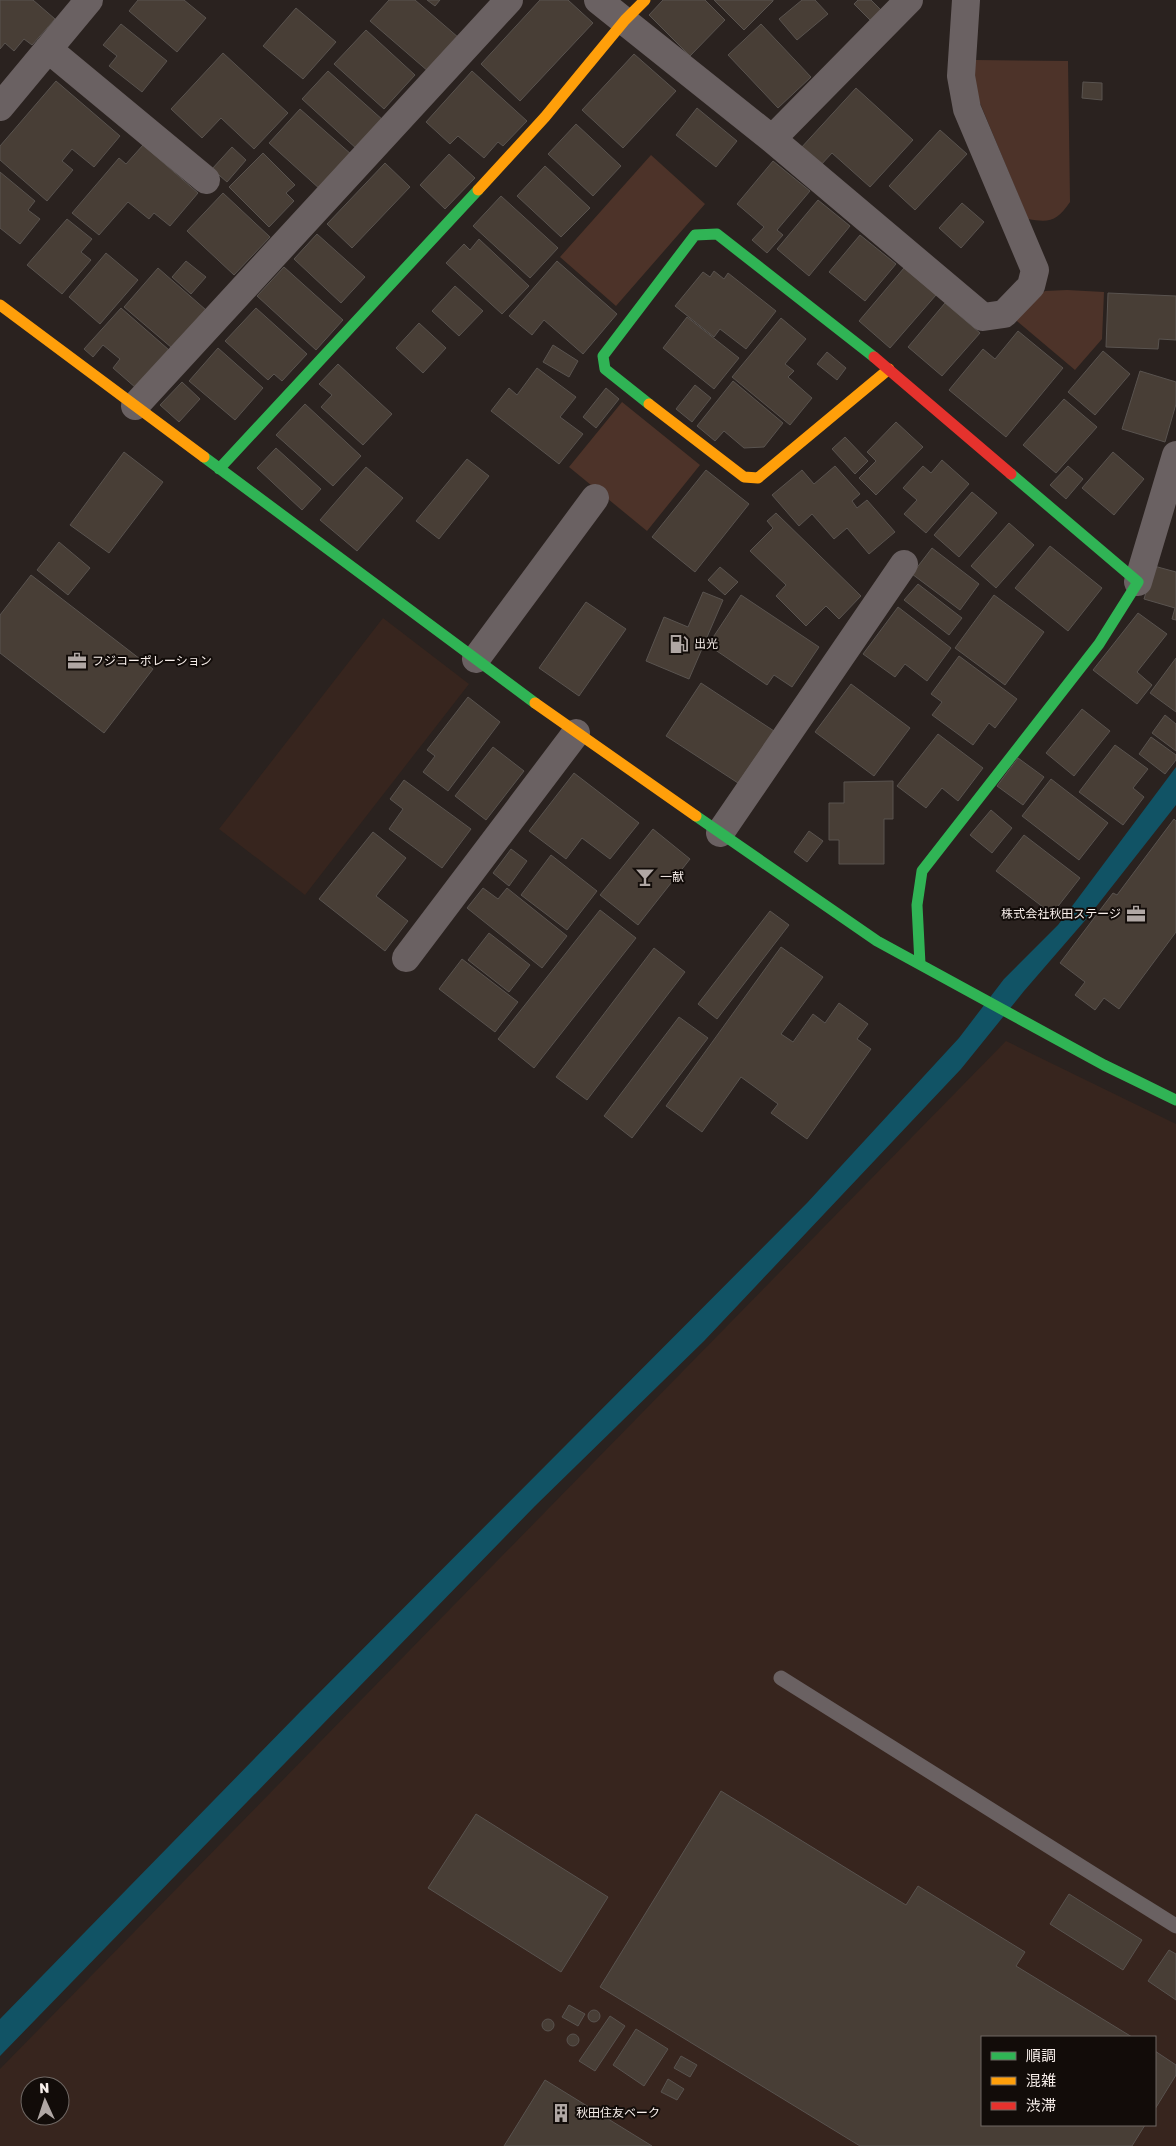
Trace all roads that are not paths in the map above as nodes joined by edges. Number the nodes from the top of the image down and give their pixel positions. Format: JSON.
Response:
{"nodes":[{"id":1,"x":89,"y":0,"type":"edge"},
{"id":2,"x":509,"y":0,"type":"edge"},
{"id":3,"x":598,"y":0,"type":"edge"},
{"id":4,"x":645,"y":0,"type":"edge"},
{"id":5,"x":909,"y":0,"type":"edge"},
{"id":6,"x":966,"y":0,"type":"edge"},
{"id":7,"x":625,"y":20,"type":"junction"},
{"id":8,"x":48,"y":49,"type":"junction"},
{"id":9,"x":0,"y":108,"type":"edge"},
{"id":10,"x":772,"y":139,"type":"junction"},
{"id":11,"x":206,"y":180,"type":"dead end"},
{"id":12,"x":0,"y":306,"type":"edge"},
{"id":13,"x":889,"y":369,"type":"junction"},
{"id":14,"x":136,"y":406,"type":"junction"},
{"id":15,"x":1176,"y":455,"type":"edge"},
{"id":16,"x":219,"y":468,"type":"junction"},
{"id":17,"x":595,"y":498,"type":"dead end"},
{"id":18,"x":904,"y":564,"type":"dead end"},
{"id":19,"x":1138,"y":582,"type":"junction"},
{"id":20,"x":476,"y":659,"type":"junction"},
{"id":21,"x":576,"y":733,"type":"junction"},
{"id":22,"x":720,"y":833,"type":"junction"},
{"id":23,"x":406,"y":958,"type":"dead end"},
{"id":24,"x":920,"y":964,"type":"junction"},
{"id":25,"x":1176,"y":1100,"type":"edge"},
{"id":26,"x":781,"y":1678,"type":"dead end"},
{"id":27,"x":1176,"y":1926,"type":"edge"}],
"edges":[{"from":1,"to":8,"type":"street"},
{"from":2,"to":14,"type":"street"},
{"from":3,"to":7,"type":"street"},
{"from":4,"to":7,"type":"street"},
{"from":5,"to":10,"type":"street"},
{"from":6,"to":10,"type":"street"},
{"from":7,"to":10,"type":"street"},
{"from":7,"to":16,"type":"street"},
{"from":8,"to":9,"type":"street"},
{"from":8,"to":11,"type":"street"},
{"from":12,"to":14,"type":"street"},
{"from":13,"to":13,"type":"street"},
{"from":13,"to":19,"type":"street"},
{"from":14,"to":16,"type":"street"},
{"from":15,"to":19,"type":"street"},
{"from":16,"to":20,"type":"street"},
{"from":17,"to":20,"type":"street"},
{"from":18,"to":22,"type":"street"},
{"from":19,"to":24,"type":"street"},
{"from":20,"to":21,"type":"street"},
{"from":21,"to":22,"type":"street"},
{"from":21,"to":23,"type":"street"},
{"from":22,"to":24,"type":"street"},
{"from":24,"to":25,"type":"street"},
{"from":26,"to":27,"type":"lane"}]}
